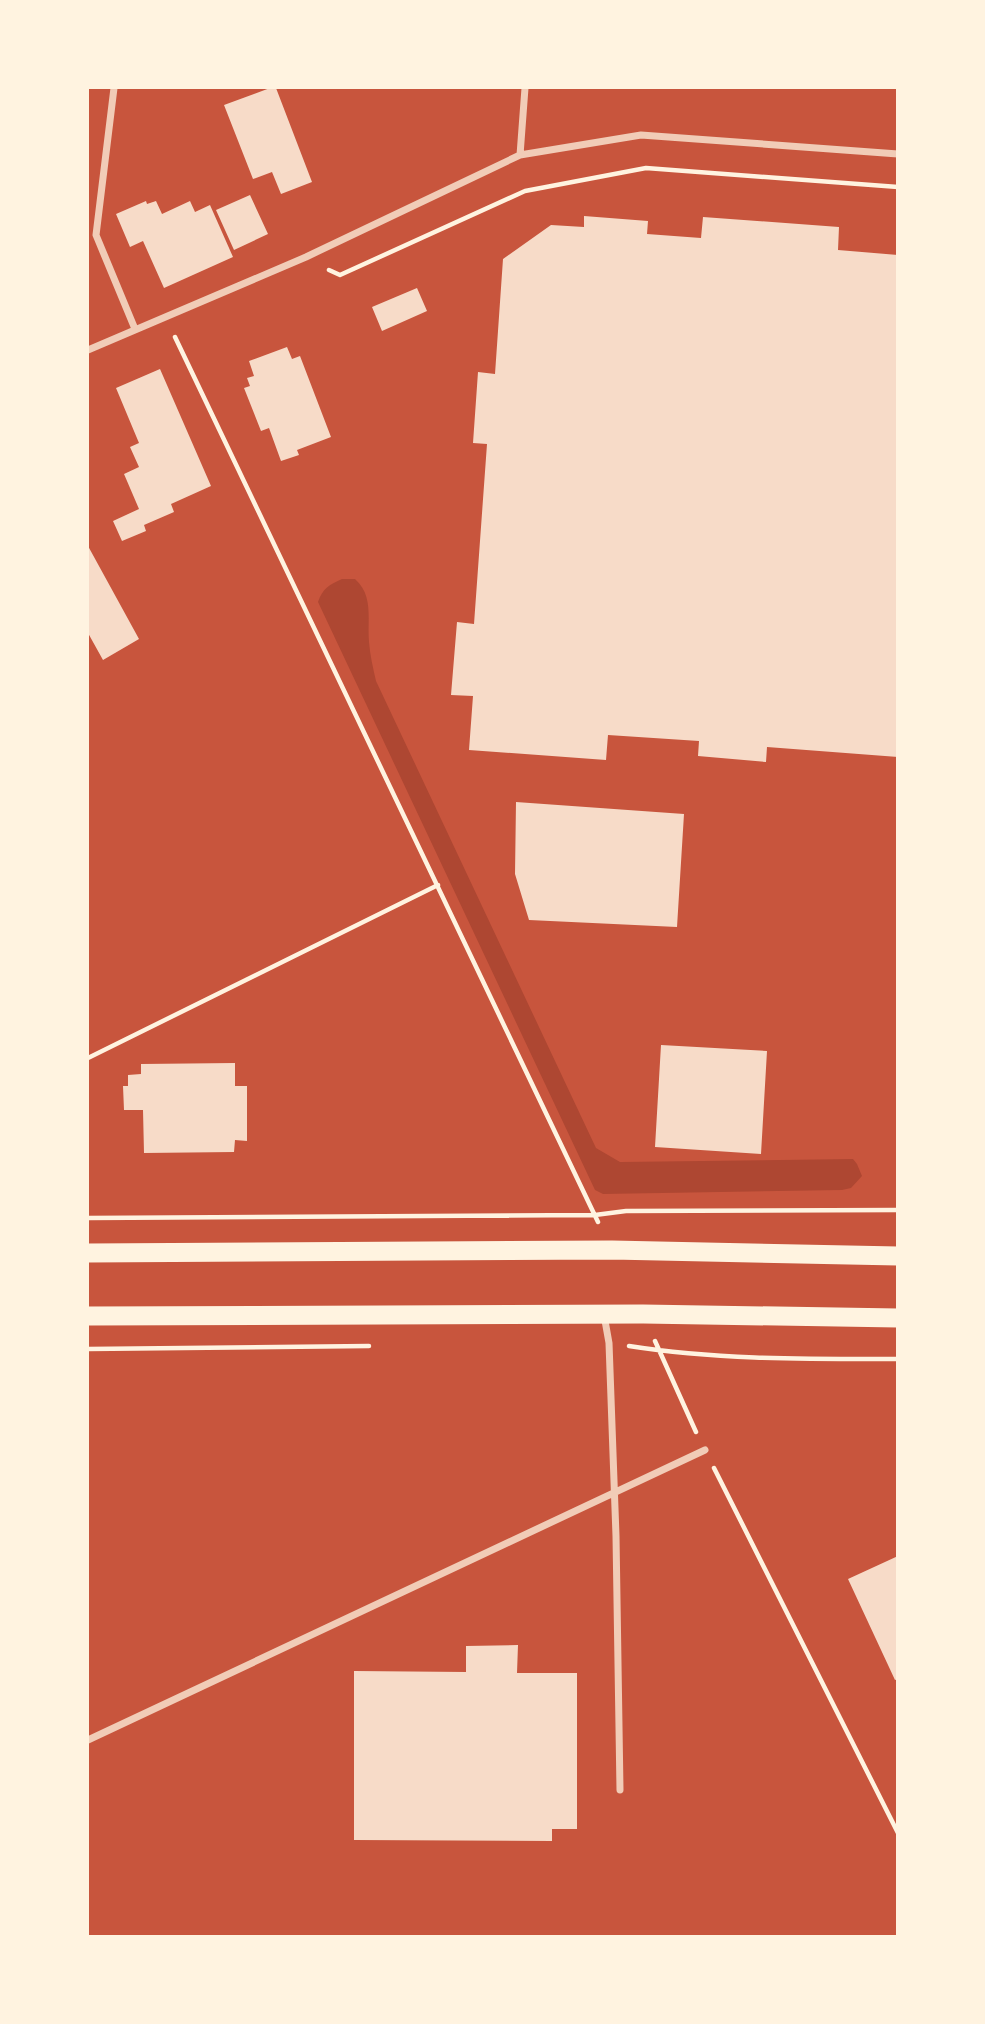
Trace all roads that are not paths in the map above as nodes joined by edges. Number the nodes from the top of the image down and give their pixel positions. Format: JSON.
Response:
{"nodes":[{"id":1,"x":114,"y":88,"type":"edge"},
{"id":2,"x":525,"y":88,"type":"edge"},
{"id":3,"x":898,"y":154,"type":"edge"},
{"id":4,"x":520,"y":155,"type":"junction"},
{"id":5,"x":135,"y":329,"type":"junction"},
{"id":6,"x":88,"y":350,"type":"edge"},
{"id":7,"x":88,"y":1253,"type":"edge"},
{"id":8,"x":898,"y":1255,"type":"edge"},
{"id":9,"x":604,"y":1314,"type":"junction"},
{"id":10,"x":88,"y":1316,"type":"edge"},
{"id":11,"x":898,"y":1318,"type":"edge"},
{"id":12,"x":705,"y":1450,"type":"road end"},
{"id":13,"x":615,"y":1492,"type":"junction"},
{"id":14,"x":88,"y":1740,"type":"edge"},
{"id":15,"x":620,"y":1790,"type":"dead end"}],
"edges":[{"from":1,"to":5,"type":"street"},
{"from":2,"to":4,"type":"street"},
{"from":3,"to":4,"type":"street"},
{"from":4,"to":5,"type":"street"},
{"from":5,"to":6,"type":"street"},
{"from":7,"to":8,"type":"highway"},
{"from":9,"to":10,"type":"highway"},
{"from":9,"to":11,"type":"highway"},
{"from":9,"to":13,"type":"street"},
{"from":12,"to":13,"type":"street"},
{"from":13,"to":14,"type":"street"},
{"from":13,"to":15,"type":"street"}]}
